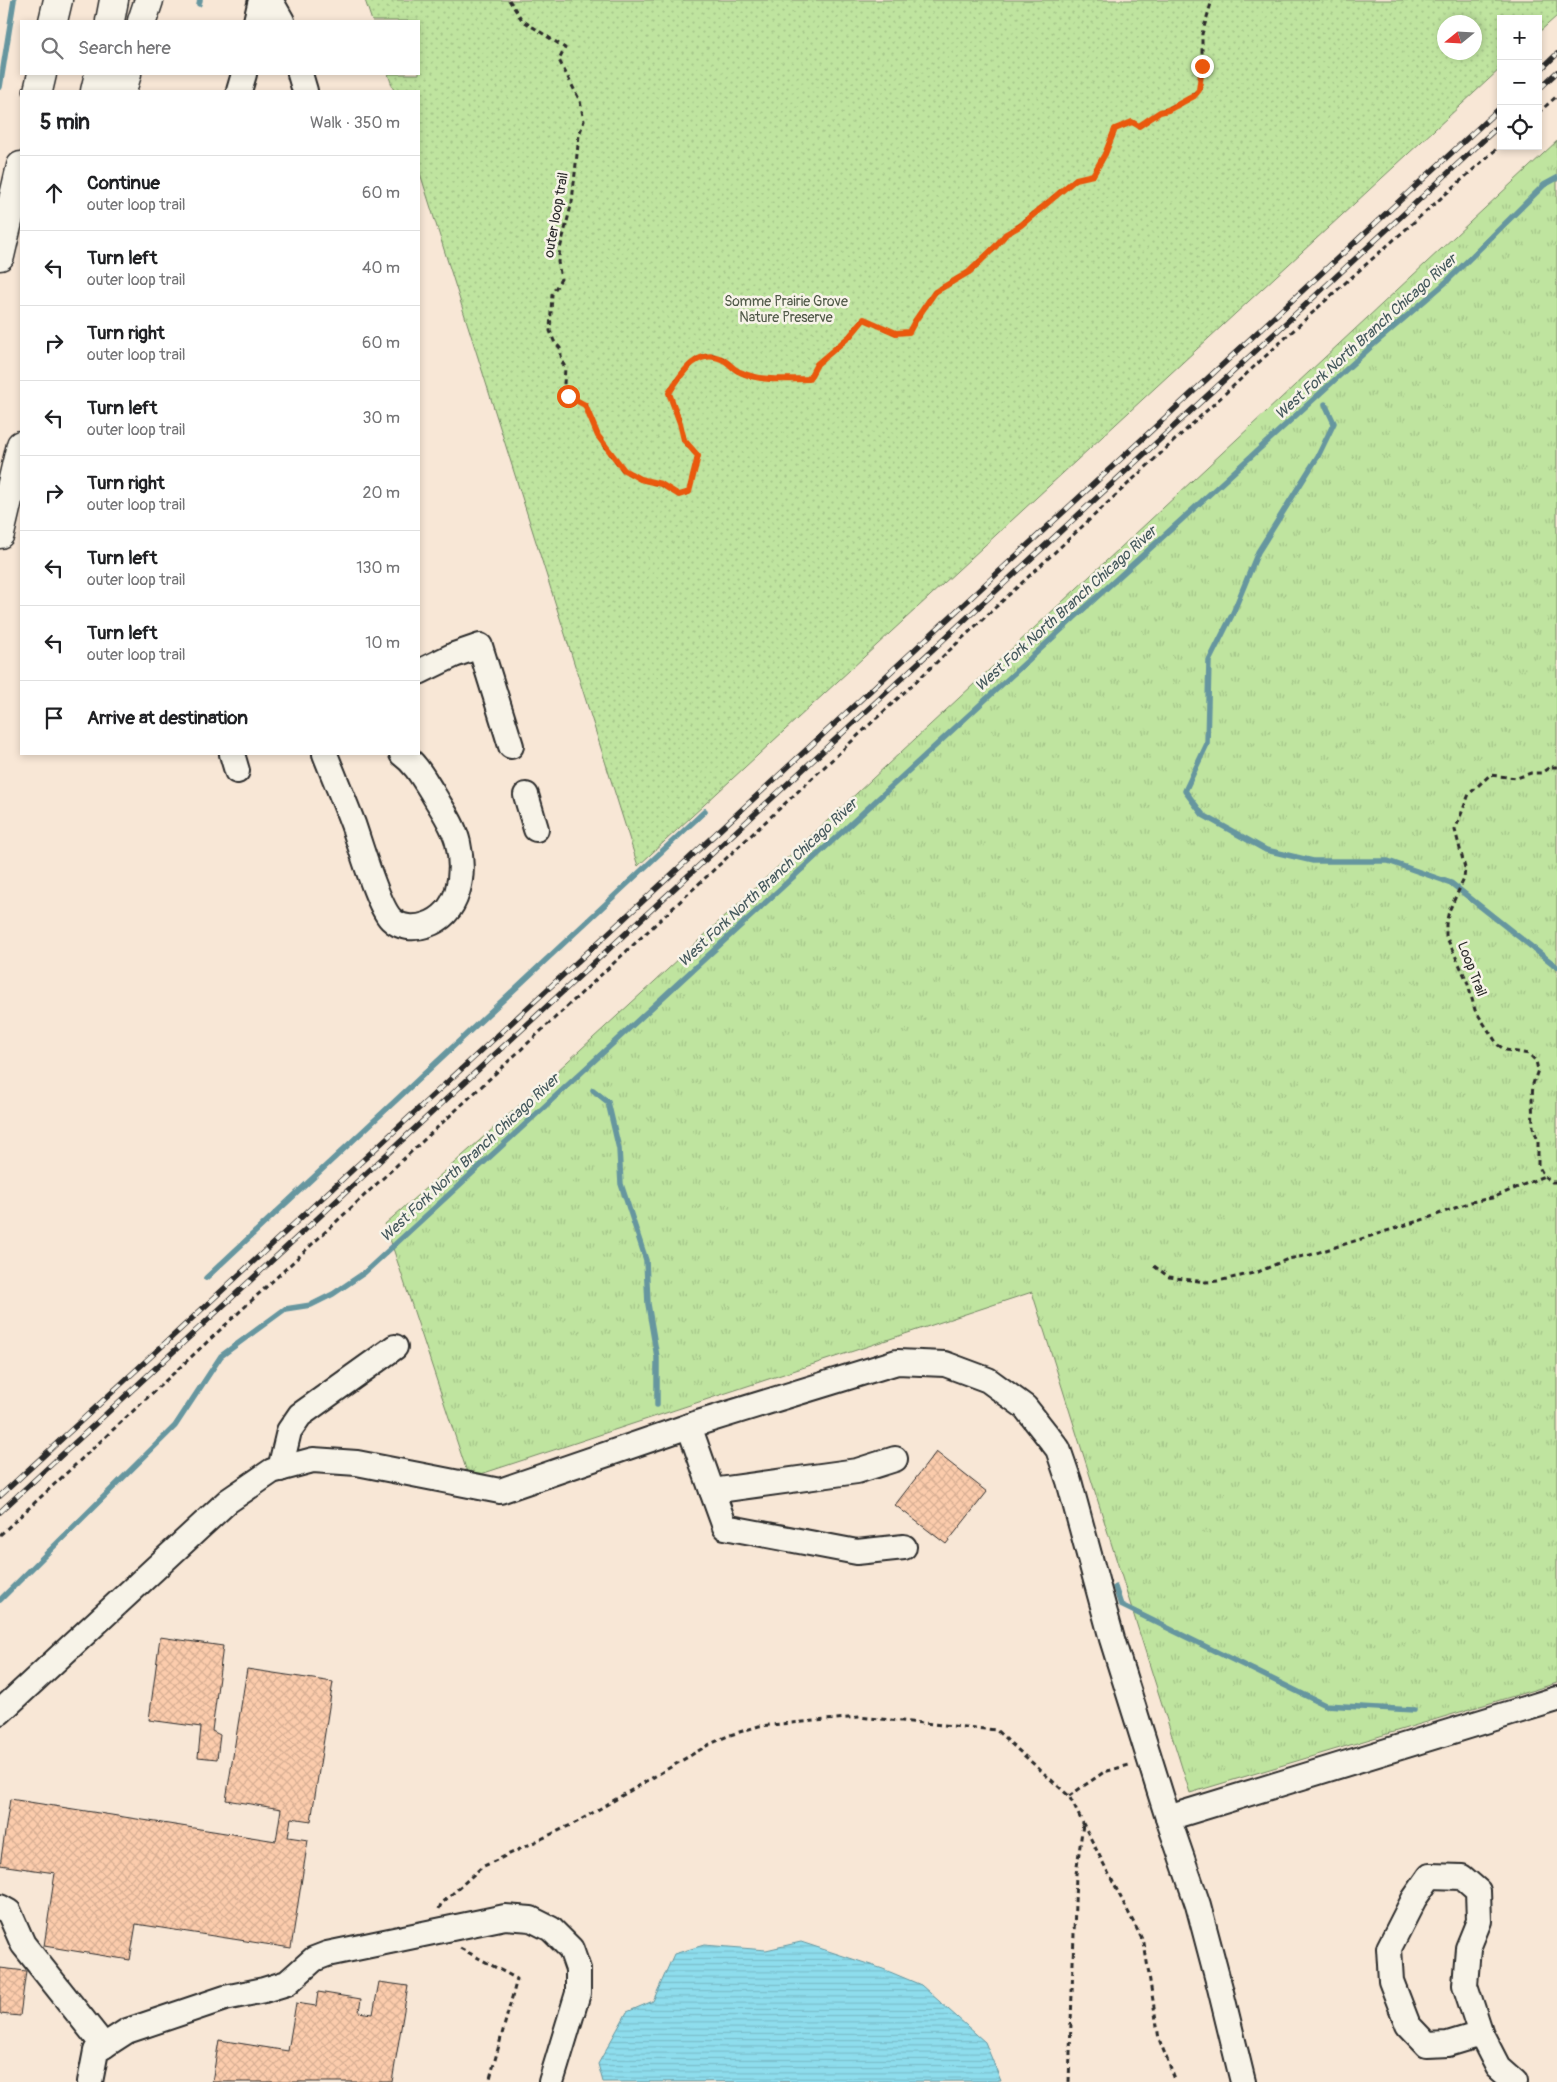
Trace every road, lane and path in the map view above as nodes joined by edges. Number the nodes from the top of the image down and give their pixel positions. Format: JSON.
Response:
{"nodes":[{"id":1,"x":58,"y":0,"type":"edge"},
{"id":2,"x":114,"y":0,"type":"edge"},
{"id":3,"x":149,"y":0,"type":"edge"},
{"id":4,"x":262,"y":0,"type":"edge"},
{"id":5,"x":270,"y":0,"type":"edge"},
{"id":6,"x":509,"y":0,"type":"edge"},
{"id":7,"x":1212,"y":0,"type":"edge"},
{"id":8,"x":53,"y":20,"type":"edge"},
{"id":9,"x":110,"y":20,"type":"edge"},
{"id":10,"x":142,"y":20,"type":"edge"},
{"id":11,"x":256,"y":20,"type":"edge"},
{"id":12,"x":281,"y":20,"type":"edge"},
{"id":13,"x":42,"y":75,"type":"edge"},
{"id":14,"x":99,"y":75,"type":"edge"},
{"id":15,"x":127,"y":75,"type":"edge"},
{"id":16,"x":244,"y":75,"type":"edge"},
{"id":17,"x":300,"y":75,"type":"edge"},
{"id":18,"x":38,"y":90,"type":"edge"},
{"id":19,"x":95,"y":90,"type":"edge"},
{"id":20,"x":122,"y":90,"type":"edge"},
{"id":21,"x":239,"y":90,"type":"edge"},
{"id":22,"x":305,"y":90,"type":"edge"},
{"id":23,"x":1557,"y":96,"type":"edge"},
{"id":24,"x":1542,"y":109,"type":"edge"},
{"id":25,"x":1497,"y":150,"type":"edge"},
{"id":26,"x":20,"y":170,"type":"edge"},
{"id":27,"x":0,"y":256,"type":"edge"},
{"id":28,"x":20,"y":450,"type":"edge"},
{"id":29,"x":20,"y":460,"type":"edge"},
{"id":30,"x":11,"y":492,"type":"junction"},
{"id":31,"x":0,"y":534,"type":"edge"},
{"id":32,"x":420,"y":672,"type":"edge"},
{"id":33,"x":511,"y":746,"type":"dead end"},
{"id":34,"x":325,"y":755,"type":"edge"},
{"id":35,"x":403,"y":755,"type":"edge"},
{"id":36,"x":1557,"y":767,"type":"edge"},
{"id":37,"x":526,"y":795,"type":"dead end"},
{"id":38,"x":536,"y":829,"type":"dead end"},
{"id":39,"x":1544,"y":1176,"type":"junction"},
{"id":40,"x":1557,"y":1182,"type":"edge"},
{"id":41,"x":1154,"y":1266,"type":"dead end"},
{"id":42,"x":395,"y":1347,"type":"dead end"},
{"id":43,"x":689,"y":1426,"type":"junction"},
{"id":44,"x":895,"y":1459,"type":"dead end"},
{"id":45,"x":280,"y":1469,"type":"junction"},
{"id":46,"x":712,"y":1491,"type":"junction"},
{"id":47,"x":0,"y":1535,"type":"edge"},
{"id":48,"x":904,"y":1547,"type":"dead end"},
{"id":49,"x":1557,"y":1699,"type":"edge"},
{"id":50,"x":0,"y":1712,"type":"edge"},
{"id":51,"x":1151,"y":1759,"type":"junction"},
{"id":52,"x":1069,"y":1796,"type":"junction"},
{"id":53,"x":1168,"y":1818,"type":"junction"},
{"id":54,"x":1083,"y":1824,"type":"junction"},
{"id":55,"x":0,"y":1907,"type":"edge"},
{"id":56,"x":441,"y":1930,"type":"junction"},
{"id":57,"x":1481,"y":2034,"type":"junction"},
{"id":58,"x":104,"y":2046,"type":"junction"},
{"id":59,"x":90,"y":2082,"type":"edge"},
{"id":60,"x":489,"y":2082,"type":"edge"},
{"id":61,"x":551,"y":2082,"type":"edge"},
{"id":62,"x":1069,"y":2082,"type":"edge"},
{"id":63,"x":1176,"y":2082,"type":"edge"},
{"id":64,"x":1243,"y":2082,"type":"edge"},
{"id":65,"x":1515,"y":2082,"type":"edge"}],
"edges":[{"from":1,"to":8,"type":"highway"},
{"from":2,"to":9,"type":"highway"},
{"from":3,"to":10,"type":"highway"},
{"from":4,"to":11,"type":"street"},
{"from":5,"to":12,"type":"street"},
{"from":6,"to":7,"type":"path","name":"outer loop trail"},
{"from":13,"to":18,"type":"highway"},
{"from":14,"to":19,"type":"highway"},
{"from":15,"to":20,"type":"highway"},
{"from":16,"to":21,"type":"street"},
{"from":17,"to":22,"type":"street"},
{"from":23,"to":24,"type":"path"},
{"from":25,"to":47,"type":"path"},
{"from":26,"to":27,"type":"highway"},
{"from":28,"to":30,"type":"highway"},
{"from":29,"to":30,"type":"highway"},
{"from":30,"to":31,"type":"highway"},
{"from":32,"to":33,"type":"street"},
{"from":34,"to":35,"type":"street"},
{"from":36,"to":39,"type":"path","name":"Loop Trail"},
{"from":37,"to":38,"type":"street"},
{"from":39,"to":40,"type":"path"},
{"from":39,"to":41,"type":"path"},
{"from":42,"to":45,"type":"street"},
{"from":43,"to":45,"type":"street"},
{"from":43,"to":46,"type":"street"},
{"from":43,"to":51,"type":"street"},
{"from":44,"to":46,"type":"street"},
{"from":45,"to":50,"type":"street"},
{"from":46,"to":48,"type":"street"},
{"from":49,"to":53,"type":"street"},
{"from":51,"to":52,"type":"path"},
{"from":51,"to":53,"type":"street"},
{"from":52,"to":54,"type":"path"},
{"from":52,"to":56,"type":"path"},
{"from":53,"to":64,"type":"street"},
{"from":54,"to":62,"type":"path"},
{"from":54,"to":63,"type":"path"},
{"from":55,"to":58,"type":"street"},
{"from":56,"to":58,"type":"street"},
{"from":56,"to":60,"type":"path"},
{"from":56,"to":61,"type":"street"},
{"from":57,"to":57,"type":"street"},
{"from":57,"to":65,"type":"street"},
{"from":58,"to":59,"type":"street"}]}
